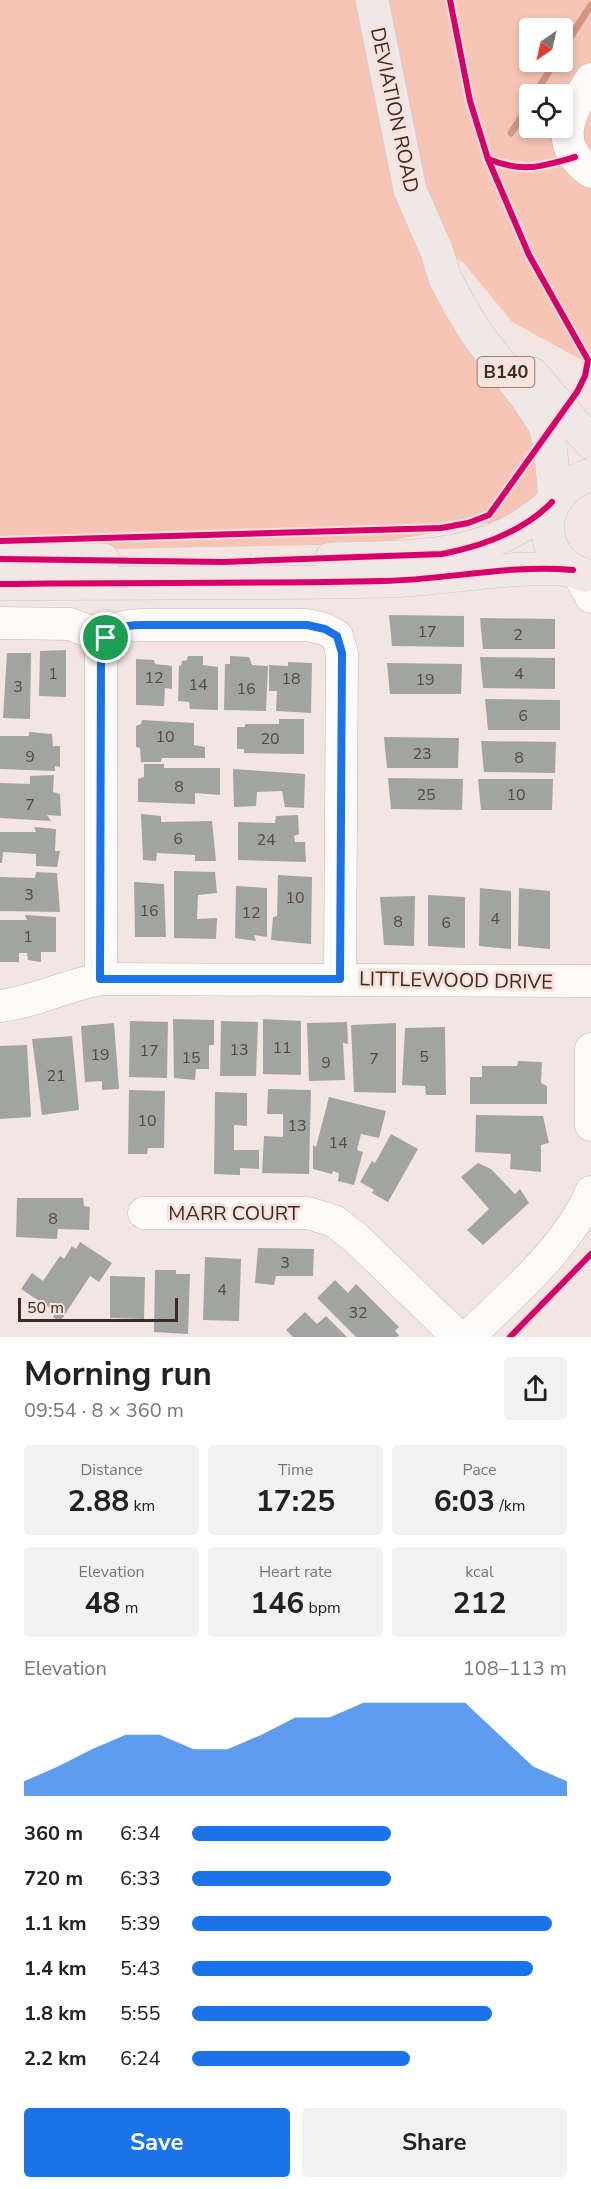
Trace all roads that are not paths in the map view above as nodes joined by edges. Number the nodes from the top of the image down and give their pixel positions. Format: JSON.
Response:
{"nodes":[{"id":1,"x":372,"y":0,"type":"edge"},
{"id":2,"x":591,"y":79,"type":"edge"},
{"id":3,"x":591,"y":172,"type":"edge"},
{"id":4,"x":436,"y":252,"type":"junction"},
{"id":5,"x":591,"y":443,"type":"edge"},
{"id":6,"x":591,"y":474,"type":"edge"},
{"id":7,"x":554,"y":500,"type":"junction"},
{"id":8,"x":0,"y":559,"type":"edge"},
{"id":9,"x":583,"y":579,"type":"edge"},
{"id":10,"x":0,"y":584,"type":"edge"},
{"id":11,"x":0,"y":623,"type":"edge"},
{"id":12,"x":106,"y":638,"type":"junction"},
{"id":13,"x":100,"y":979,"type":"junction"},
{"id":14,"x":340,"y":979,"type":"junction"},
{"id":15,"x":591,"y":981,"type":"edge"},
{"id":16,"x":0,"y":1006,"type":"edge"},
{"id":17,"x":591,"y":1049,"type":"edge"},
{"id":18,"x":591,"y":1125,"type":"edge"},
{"id":19,"x":591,"y":1192,"type":"edge"},
{"id":20,"x":144,"y":1213,"type":"dead end"},
{"id":21,"x":458,"y":1337,"type":"edge"},
{"id":22,"x":468,"y":1337,"type":"edge"}],
"edges":[{"from":1,"to":4,"type":"main road","name":"DEVIATION ROAD","number":"B140"},
{"from":2,"to":3,"type":"street"},
{"from":4,"to":5,"type":"main road","name":"DEVIATION ROAD","number":"B140"},
{"from":4,"to":7,"type":"main road","name":"DEVIATION ROAD","number":"B140"},
{"from":6,"to":7,"type":"main road"},
{"from":7,"to":8,"type":"main road"},
{"from":7,"to":9,"type":"main road","number":"B140"},
{"from":9,"to":10,"type":"main road"},
{"from":11,"to":12,"type":"street"},
{"from":12,"to":13,"type":"street"},
{"from":12,"to":14,"type":"street"},
{"from":13,"to":14,"type":"street","name":"LITTLEWOOD DRIVE"},
{"from":13,"to":16,"type":"street","name":"LITTLEWOOD DRIVE"},
{"from":14,"to":15,"type":"street","name":"LITTLEWOOD DRIVE"},
{"from":17,"to":18,"type":"street"},
{"from":19,"to":22,"type":"street"},
{"from":20,"to":21,"type":"street","name":"MARR COURT"}]}
